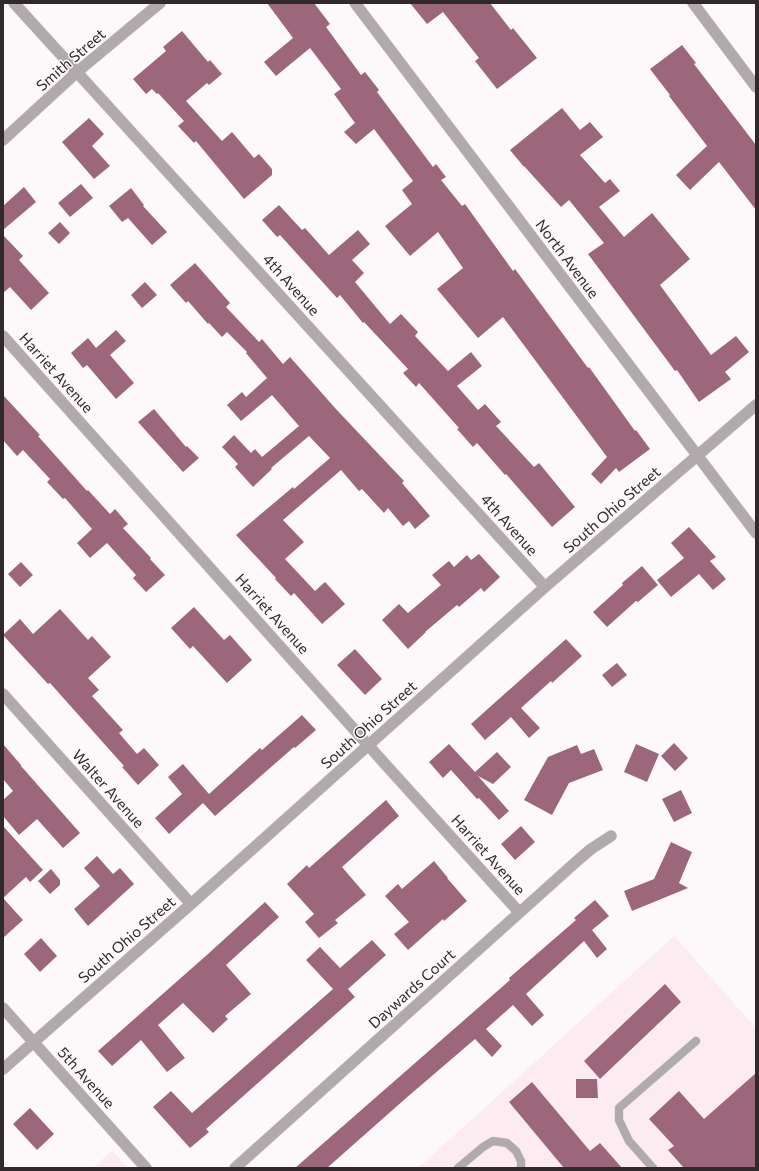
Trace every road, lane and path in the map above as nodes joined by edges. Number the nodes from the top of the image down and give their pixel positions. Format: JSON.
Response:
{"nodes":[{"id":1,"x":14,"y":3,"type":"edge"},
{"id":2,"x":160,"y":3,"type":"edge"},
{"id":3,"x":355,"y":3,"type":"edge"},
{"id":4,"x":693,"y":3,"type":"edge"},
{"id":5,"x":77,"y":72,"type":"junction"},
{"id":6,"x":756,"y":86,"type":"edge"},
{"id":7,"x":3,"y":140,"type":"edge"},
{"id":8,"x":3,"y":336,"type":"edge"},
{"id":9,"x":756,"y":405,"type":"edge"},
{"id":10,"x":698,"y":456,"type":"junction"},
{"id":11,"x":756,"y":533,"type":"edge"},
{"id":12,"x":545,"y":587,"type":"junction"},
{"id":13,"x":3,"y":694,"type":"edge"},
{"id":14,"x":369,"y":745,"type":"junction"},
{"id":15,"x":611,"y":836,"type":"dead end"},
{"id":16,"x":191,"y":904,"type":"junction"},
{"id":17,"x":519,"y":912,"type":"junction"},
{"id":18,"x":3,"y":1008,"type":"edge"},
{"id":19,"x":696,"y":1041,"type":"dead end"},
{"id":20,"x":34,"y":1042,"type":"junction"},
{"id":21,"x":3,"y":1069,"type":"edge"},
{"id":22,"x":146,"y":1168,"type":"edge"},
{"id":23,"x":235,"y":1168,"type":"edge"},
{"id":24,"x":458,"y":1168,"type":"edge"},
{"id":25,"x":521,"y":1168,"type":"edge"},
{"id":26,"x":653,"y":1168,"type":"edge"}],
"edges":[{"from":1,"to":5,"type":"street","name":"4th Avenue"},
{"from":2,"to":5,"type":"street","name":"Smith Street"},
{"from":3,"to":10,"type":"street","name":"North Avenue"},
{"from":4,"to":6,"type":"street"},
{"from":5,"to":7,"type":"street","name":"Smith Street"},
{"from":5,"to":12,"type":"street","name":"4th Avenue"},
{"from":8,"to":14,"type":"street","name":"Harriet Avenue"},
{"from":9,"to":10,"type":"street","name":"South Ohio Street"},
{"from":10,"to":11,"type":"street","name":"North Avenue"},
{"from":10,"to":12,"type":"street","name":"South Ohio Street"},
{"from":12,"to":14,"type":"street","name":"South Ohio Street"},
{"from":13,"to":16,"type":"street","name":"Walter Avenue"},
{"from":14,"to":16,"type":"street","name":"South Ohio Street"},
{"from":14,"to":17,"type":"street","name":"Harriet Avenue"},
{"from":15,"to":17,"type":"street","name":"Daywards Court"},
{"from":16,"to":20,"type":"street","name":"South Ohio Street"},
{"from":17,"to":23,"type":"street","name":"Daywards Court"},
{"from":18,"to":20,"type":"street","name":"5th Avenue"},
{"from":19,"to":26,"type":"lane"},
{"from":20,"to":21,"type":"street","name":"South Ohio Street"},
{"from":20,"to":22,"type":"street","name":"5th Avenue"},
{"from":24,"to":25,"type":"lane"}]}
